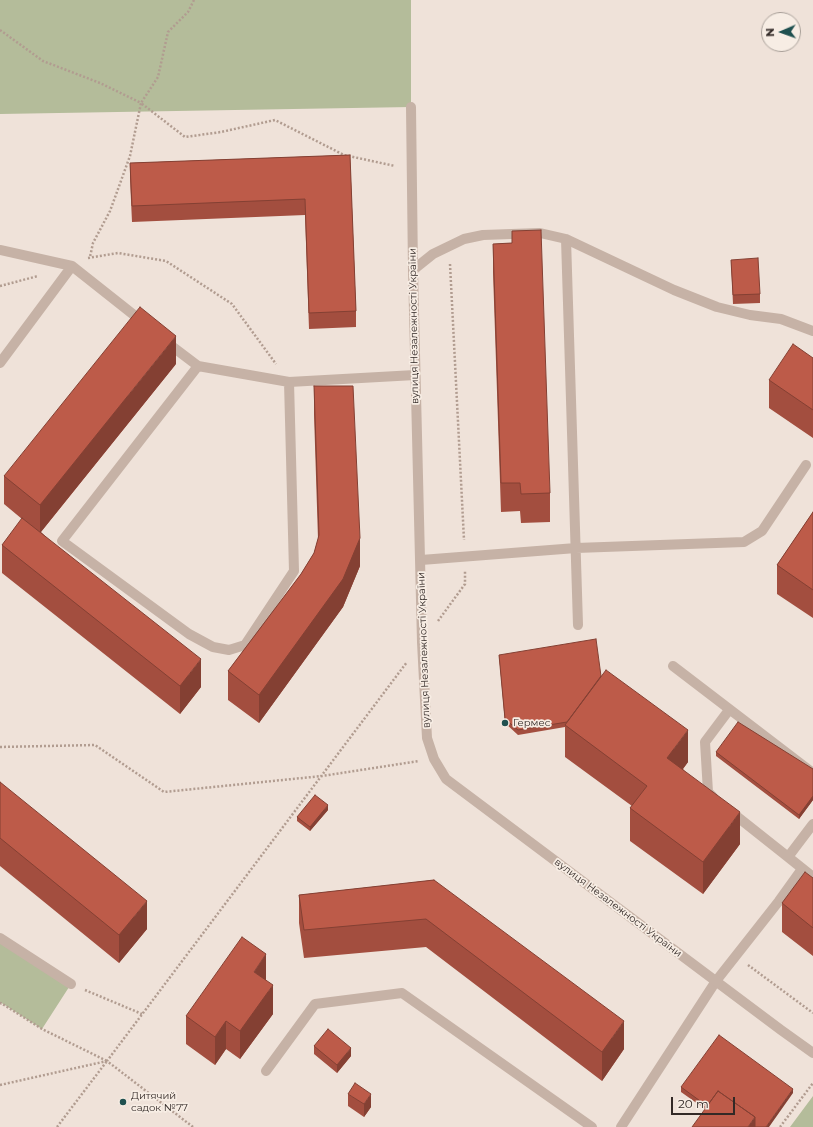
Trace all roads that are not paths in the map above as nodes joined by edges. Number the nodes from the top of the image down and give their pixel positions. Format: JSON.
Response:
{"nodes":[{"id":1,"x":411,"y":107,"type":"dead end"},
{"id":2,"x":566,"y":239,"type":"junction"},
{"id":3,"x":0,"y":250,"type":"edge"},
{"id":4,"x":72,"y":266,"type":"junction"},
{"id":5,"x":413,"y":270,"type":"junction"},
{"id":6,"x":813,"y":331,"type":"edge"},
{"id":7,"x":0,"y":363,"type":"edge"},
{"id":8,"x":198,"y":366,"type":"junction"},
{"id":9,"x":415,"y":375,"type":"junction"},
{"id":10,"x":289,"y":382,"type":"junction"},
{"id":11,"x":806,"y":465,"type":"dead end"},
{"id":12,"x":576,"y":548,"type":"junction"},
{"id":13,"x":421,"y":560,"type":"junction"},
{"id":14,"x":578,"y":626,"type":"dead end"},
{"id":15,"x":673,"y":666,"type":"dead end"},
{"id":16,"x":730,"y":710,"type":"junction"},
{"id":17,"x":813,"y":773,"type":"edge"},
{"id":18,"x":813,"y":824,"type":"edge"},
{"id":19,"x":788,"y":857,"type":"junction"},
{"id":20,"x":802,"y":869,"type":"junction"},
{"id":21,"x":813,"y":877,"type":"edge"},
{"id":22,"x":0,"y":938,"type":"edge"},
{"id":23,"x":716,"y":981,"type":"junction"},
{"id":24,"x":71,"y":984,"type":"road end"},
{"id":25,"x":813,"y":1053,"type":"edge"},
{"id":26,"x":266,"y":1071,"type":"dead end"},
{"id":27,"x":592,"y":1127,"type":"edge"},
{"id":28,"x":621,"y":1127,"type":"edge"}],
"edges":[{"from":1,"to":5,"type":"street","name":"вулиця Незалежності України"},
{"from":2,"to":5,"type":"street"},
{"from":2,"to":6,"type":"street"},
{"from":2,"to":12,"type":"street"},
{"from":3,"to":4,"type":"street"},
{"from":4,"to":7,"type":"street"},
{"from":4,"to":8,"type":"street"},
{"from":5,"to":9,"type":"street","name":"вулиця Незалежності України"},
{"from":8,"to":10,"type":"street"},
{"from":8,"to":10,"type":"street"},
{"from":9,"to":10,"type":"street"},
{"from":9,"to":13,"type":"street","name":"вулиця Незалежності України"},
{"from":11,"to":12,"type":"street"},
{"from":12,"to":13,"type":"street"},
{"from":12,"to":14,"type":"street"},
{"from":13,"to":23,"type":"street","name":"вулиця Незалежності України"},
{"from":15,"to":16,"type":"street"},
{"from":16,"to":17,"type":"street"},
{"from":16,"to":19,"type":"street"},
{"from":18,"to":19,"type":"street"},
{"from":19,"to":20,"type":"street"},
{"from":20,"to":21,"type":"street"},
{"from":20,"to":23,"type":"street"},
{"from":22,"to":24,"type":"street"},
{"from":23,"to":25,"type":"street","name":"вулиця Незалежності України"},
{"from":23,"to":28,"type":"street"},
{"from":26,"to":27,"type":"street"}]}
